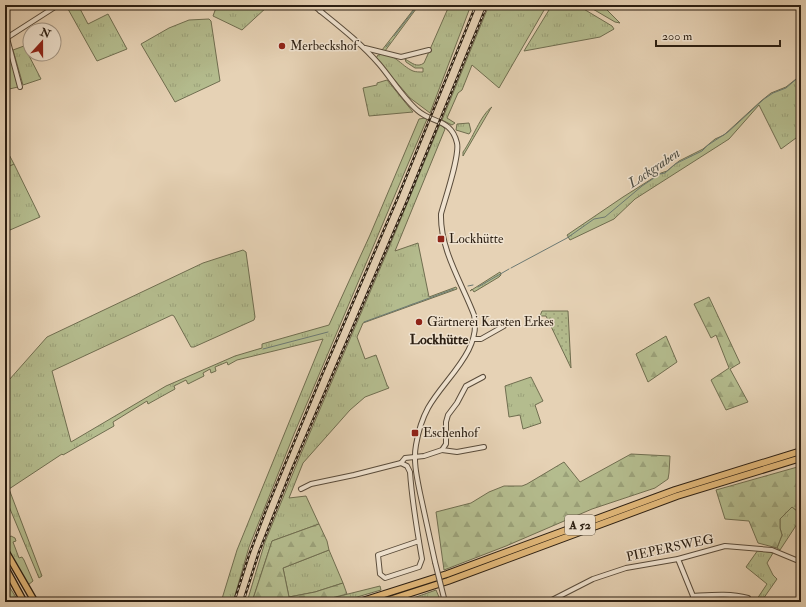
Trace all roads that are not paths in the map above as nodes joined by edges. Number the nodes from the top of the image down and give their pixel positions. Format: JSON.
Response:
{"nodes":[{"id":1,"x":58,"y":5,"type":"edge"},
{"id":2,"x":313,"y":5,"type":"edge"},
{"id":3,"x":325,"y":5,"type":"edge"},
{"id":4,"x":320,"y":11,"type":"junction"},
{"id":5,"x":6,"y":39,"type":"edge"},
{"id":6,"x":364,"y":48,"type":"junction"},
{"id":7,"x":430,"y":50,"type":"dead end"},
{"id":8,"x":20,"y":87,"type":"dead end"},
{"id":9,"x":504,"y":326,"type":"dead end"},
{"id":10,"x":474,"y":339,"type":"junction"},
{"id":11,"x":483,"y":377,"type":"dead end"},
{"id":12,"x":484,"y":448,"type":"dead end"},
{"id":13,"x":442,"y":450,"type":"junction"},
{"id":14,"x":801,"y":451,"type":"edge"},
{"id":15,"x":415,"y":457,"type":"junction"},
{"id":16,"x":801,"y":458,"type":"edge"},
{"id":17,"x":401,"y":463,"type":"junction"},
{"id":18,"x":301,"y":489,"type":"dead end"},
{"id":19,"x":419,"y":541,"type":"junction"},
{"id":20,"x":5,"y":550,"type":"edge"},
{"id":21,"x":678,"y":559,"type":"junction"},
{"id":22,"x":801,"y":562,"type":"edge"},
{"id":23,"x":5,"y":567,"type":"edge"},
{"id":24,"x":693,"y":596,"type":"junction"},
{"id":25,"x":748,"y":598,"type":"dead end"},
{"id":26,"x":444,"y":600,"type":"edge"},
{"id":27,"x":24,"y":602,"type":"edge"},
{"id":28,"x":35,"y":602,"type":"edge"},
{"id":29,"x":359,"y":602,"type":"edge"},
{"id":30,"x":383,"y":602,"type":"edge"},
{"id":31,"x":548,"y":602,"type":"edge"},
{"id":32,"x":693,"y":602,"type":"edge"}],
"edges":[{"from":1,"to":5,"type":"street"},
{"from":2,"to":4,"type":"street"},
{"from":3,"to":4,"type":"street"},
{"from":4,"to":6,"type":"street"},
{"from":5,"to":8,"type":"street"},
{"from":6,"to":7,"type":"street"},
{"from":6,"to":10,"type":"street"},
{"from":9,"to":10,"type":"street"},
{"from":10,"to":15,"type":"street"},
{"from":11,"to":13,"type":"street"},
{"from":12,"to":13,"type":"street"},
{"from":13,"to":15,"type":"street"},
{"from":14,"to":29,"type":"highway","number":"A 52"},
{"from":15,"to":17,"type":"street"},
{"from":15,"to":26,"type":"street","bridge":true},
{"from":16,"to":30,"type":"highway","number":"A 52"},
{"from":17,"to":18,"type":"street"},
{"from":17,"to":19,"type":"street"},
{"from":19,"to":19,"type":"street"},
{"from":20,"to":28,"type":"main road"},
{"from":21,"to":22,"type":"street","name":"PIEPERSWEG"},
{"from":21,"to":24,"type":"street"},
{"from":21,"to":31,"type":"street","name":"PIEPERSWEG"},
{"from":23,"to":27,"type":"main road"},
{"from":24,"to":25,"type":"street"},
{"from":24,"to":32,"type":"street"}]}
